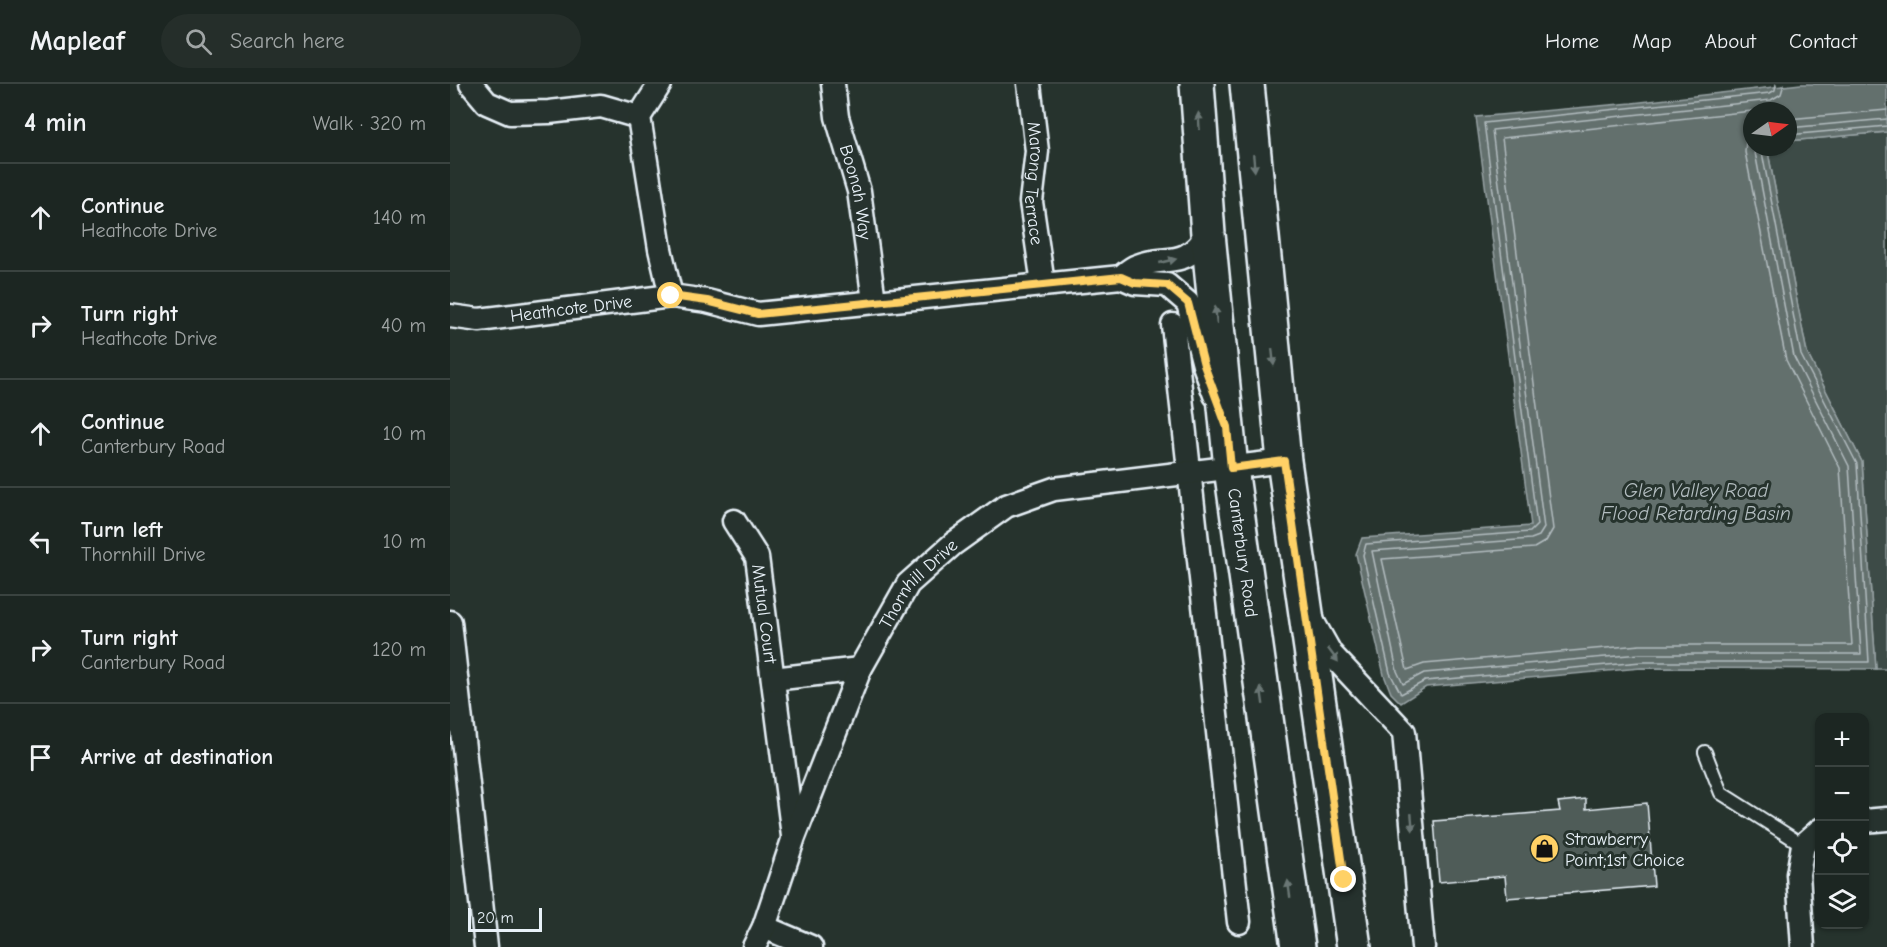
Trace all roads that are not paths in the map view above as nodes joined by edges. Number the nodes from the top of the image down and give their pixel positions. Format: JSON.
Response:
{"nodes":[{"id":1,"x":471,"y":84,"type":"edge"},
{"id":2,"x":660,"y":84,"type":"edge"},
{"id":3,"x":833,"y":84,"type":"edge"},
{"id":4,"x":1029,"y":84,"type":"edge"},
{"id":5,"x":1197,"y":84,"type":"edge"},
{"id":6,"x":1247,"y":84,"type":"edge"},
{"id":7,"x":639,"y":117,"type":"junction"},
{"id":8,"x":1208,"y":234,"type":"junction"},
{"id":9,"x":1121,"y":277,"type":"junction"},
{"id":10,"x":1043,"y":284,"type":"junction"},
{"id":11,"x":671,"y":296,"type":"junction"},
{"id":12,"x":873,"y":301,"type":"junction"},
{"id":13,"x":450,"y":316,"type":"edge"},
{"id":14,"x":1173,"y":325,"type":"dead end"},
{"id":15,"x":1227,"y":427,"type":"junction"},
{"id":16,"x":1284,"y":461,"type":"junction"},
{"id":17,"x":1231,"y":468,"type":"junction"},
{"id":18,"x":1190,"y":473,"type":"junction"},
{"id":19,"x":734,"y":521,"type":"dead end"},
{"id":20,"x":1304,"y":605,"type":"junction"},
{"id":21,"x":450,"y":622,"type":"edge"},
{"id":22,"x":860,"y":669,"type":"junction"},
{"id":23,"x":773,"y":679,"type":"junction"},
{"id":24,"x":1705,"y":752,"type":"dead end"},
{"id":25,"x":1887,"y":819,"type":"edge"},
{"id":26,"x":1869,"y":821,"type":"edge"},
{"id":27,"x":794,"y":837,"type":"junction"},
{"id":28,"x":1811,"y":838,"type":"edge"},
{"id":29,"x":1239,"y":922,"type":"dead end"},
{"id":30,"x":759,"y":937,"type":"edge"},
{"id":31,"x":486,"y":947,"type":"edge"},
{"id":32,"x":811,"y":947,"type":"edge"},
{"id":33,"x":1298,"y":947,"type":"edge"},
{"id":34,"x":1354,"y":947,"type":"edge"},
{"id":35,"x":1423,"y":947,"type":"edge"},
{"id":36,"x":1803,"y":947,"type":"edge"}],
"edges":[{"from":1,"to":7,"type":"street"},
{"from":2,"to":7,"type":"street"},
{"from":3,"to":12,"type":"street","name":"Boonah Way"},
{"from":4,"to":10,"type":"street","name":"Marong Terrace"},
{"from":8,"to":5,"type":"main road","name":"Canterbury Road","one_way":true},
{"from":6,"to":16,"type":"main road","one_way":true},
{"from":7,"to":11,"type":"street"},
{"from":9,"to":8,"type":"street","name":"Heathcote Drive","one_way":true},
{"from":15,"to":8,"type":"main road","name":"Canterbury Road","one_way":true},
{"from":9,"to":10,"type":"street","name":"Heathcote Drive"},
{"from":9,"to":15,"type":"street","name":"Heathcote Drive"},
{"from":10,"to":12,"type":"street","name":"Heathcote Drive"},
{"from":11,"to":12,"type":"street","name":"Heathcote Drive"},
{"from":11,"to":13,"type":"street","name":"Heathcote Drive"},
{"from":14,"to":18,"type":"street"},
{"from":15,"to":17,"type":"main road","name":"Canterbury Road"},
{"from":16,"to":17,"type":"street","name":"Thornhill Drive"},
{"from":16,"to":20,"type":"main road"},
{"from":17,"to":18,"type":"street","name":"Thornhill Drive"},
{"from":33,"to":17,"type":"main road","name":"Canterbury Road","one_way":true},
{"from":18,"to":22,"type":"street","name":"Thornhill Drive"},
{"from":18,"to":29,"type":"street"},
{"from":19,"to":23,"type":"street","name":"Mutual Court"},
{"from":20,"to":34,"type":"main road"},
{"from":20,"to":35,"type":"street","one_way":true},
{"from":21,"to":31,"type":"street"},
{"from":22,"to":23,"type":"street","name":"Mutual Court"},
{"from":22,"to":27,"type":"street","name":"Thornhill Drive"},
{"from":23,"to":27,"type":"street","name":"Mutual Court"},
{"from":24,"to":28,"type":"lane"},
{"from":25,"to":26,"type":"street"},
{"from":27,"to":30,"type":"street","name":"Thornhill Drive"},
{"from":28,"to":36,"type":"street"},
{"from":30,"to":32,"type":"street"}]}
